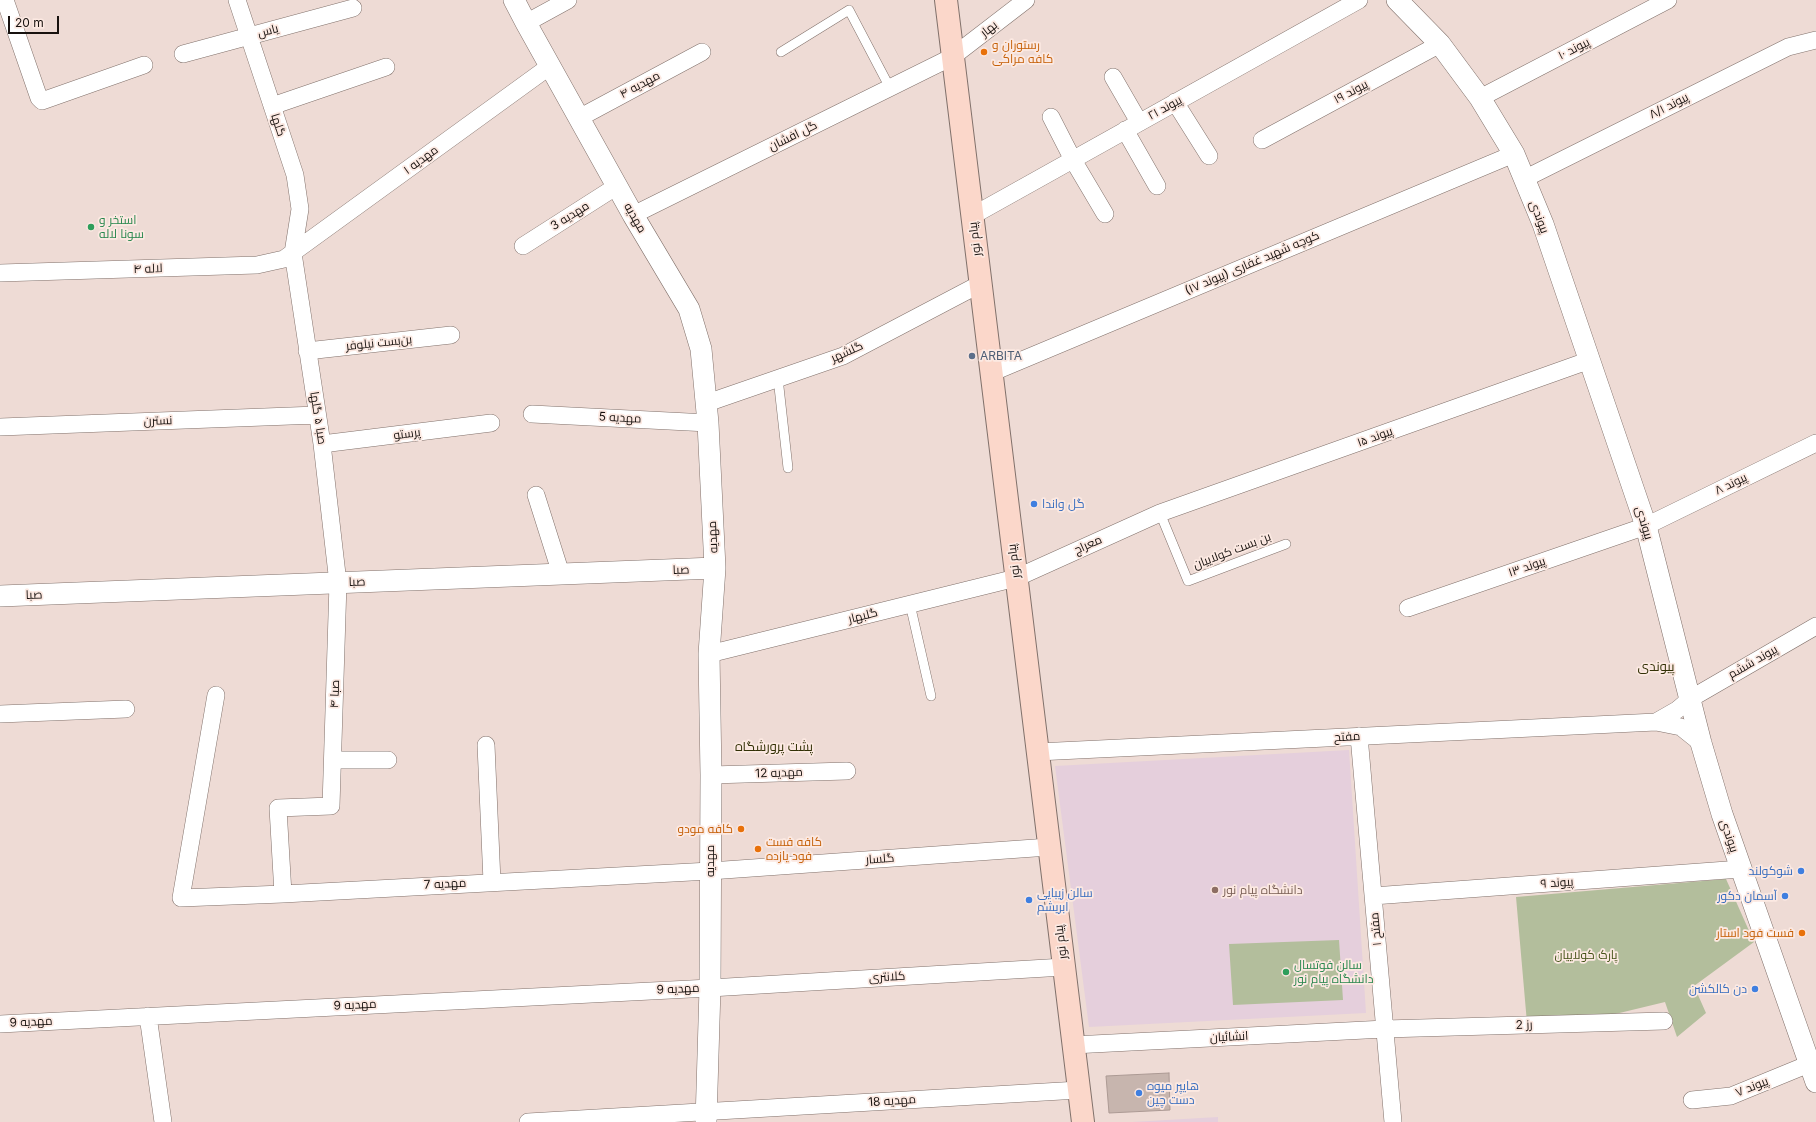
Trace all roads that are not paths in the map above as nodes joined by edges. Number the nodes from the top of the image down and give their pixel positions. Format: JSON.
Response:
{"nodes":[{"id":1,"x":5,"y":0,"type":"edge"},
{"id":2,"x":237,"y":0,"type":"edge"},
{"id":3,"x":514,"y":0,"type":"edge"},
{"id":4,"x":568,"y":0,"type":"edge"},
{"id":5,"x":946,"y":0,"type":"edge"},
{"id":6,"x":1026,"y":0,"type":"edge"},
{"id":7,"x":1359,"y":0,"type":"edge"},
{"id":8,"x":1397,"y":0,"type":"edge"},
{"id":9,"x":1668,"y":0,"type":"edge"},
{"id":10,"x":353,"y":8,"type":"dead end"},
{"id":11,"x":526,"y":23,"type":"junction"},
{"id":12,"x":249,"y":36,"type":"junction"},
{"id":13,"x":1816,"y":40,"type":"edge"},
{"id":14,"x":1440,"y":44,"type":"junction"},
{"id":15,"x":702,"y":52,"type":"dead end"},
{"id":16,"x":781,"y":52,"type":"dead end"},
{"id":17,"x":183,"y":54,"type":"dead end"},
{"id":18,"x":952,"y":57,"type":"junction"},
{"id":19,"x":144,"y":65,"type":"dead end"},
{"id":20,"x":550,"y":66,"type":"junction"},
{"id":21,"x":386,"y":67,"type":"dead end"},
{"id":22,"x":1113,"y":77,"type":"dead end"},
{"id":23,"x":890,"y":88,"type":"junction"},
{"id":24,"x":1480,"y":98,"type":"junction"},
{"id":25,"x":1175,"y":102,"type":"junction"},
{"id":26,"x":272,"y":106,"type":"junction"},
{"id":27,"x":1051,"y":117,"type":"dead end"},
{"id":28,"x":578,"y":118,"type":"junction"},
{"id":29,"x":1132,"y":126,"type":"junction"},
{"id":30,"x":1262,"y":140,"type":"dead end"},
{"id":31,"x":1514,"y":154,"type":"junction"},
{"id":32,"x":1209,"y":156,"type":"dead end"},
{"id":33,"x":1073,"y":160,"type":"junction"},
{"id":34,"x":1524,"y":179,"type":"junction"},
{"id":35,"x":617,"y":186,"type":"junction"},
{"id":36,"x":1157,"y":186,"type":"dead end"},
{"id":37,"x":1105,"y":214,"type":"dead end"},
{"id":38,"x":633,"y":215,"type":"junction"},
{"id":39,"x":972,"y":216,"type":"junction"},
{"id":40,"x":523,"y":246,"type":"dead end"},
{"id":41,"x":293,"y":253,"type":"junction"},
{"id":42,"x":0,"y":273,"type":"edge"},
{"id":43,"x":980,"y":284,"type":"junction"},
{"id":44,"x":451,"y":335,"type":"dead end"},
{"id":45,"x":307,"y":351,"type":"junction"},
{"id":46,"x":1590,"y":360,"type":"junction"},
{"id":47,"x":991,"y":373,"type":"junction"},
{"id":48,"x":778,"y":378,"type":"junction"},
{"id":49,"x":707,"y":412,"type":"junction"},
{"id":50,"x":532,"y":414,"type":"dead end"},
{"id":51,"x":317,"y":415,"type":"junction"},
{"id":52,"x":491,"y":423,"type":"dead end"},
{"id":53,"x":0,"y":427,"type":"edge"},
{"id":54,"x":1816,"y":443,"type":"edge"},
{"id":55,"x":322,"y":444,"type":"junction"},
{"id":56,"x":788,"y":468,"type":"dead end"},
{"id":57,"x":536,"y":495,"type":"dead end"},
{"id":58,"x":1160,"y":513,"type":"junction"},
{"id":59,"x":1646,"y":526,"type":"junction"},
{"id":60,"x":1286,"y":544,"type":"dead end"},
{"id":61,"x":715,"y":568,"type":"junction"},
{"id":62,"x":561,"y":574,"type":"junction"},
{"id":63,"x":1016,"y":578,"type":"junction"},
{"id":64,"x":338,"y":583,"type":"junction"},
{"id":65,"x":0,"y":596,"type":"edge"},
{"id":66,"x":910,"y":604,"type":"junction"},
{"id":67,"x":1408,"y":608,"type":"dead end"},
{"id":68,"x":1816,"y":626,"type":"edge"},
{"id":69,"x":709,"y":654,"type":"junction"},
{"id":70,"x":216,"y":695,"type":"dead end"},
{"id":71,"x":931,"y":696,"type":"dead end"},
{"id":72,"x":1690,"y":699,"type":"junction"},
{"id":73,"x":126,"y":709,"type":"dead end"},
{"id":74,"x":0,"y":714,"type":"edge"},
{"id":75,"x":1656,"y":722,"type":"junction"},
{"id":76,"x":1359,"y":736,"type":"junction"},
{"id":77,"x":1701,"y":743,"type":"junction"},
{"id":78,"x":486,"y":745,"type":"dead end"},
{"id":79,"x":1037,"y":752,"type":"junction"},
{"id":80,"x":333,"y":760,"type":"junction"},
{"id":81,"x":388,"y":760,"type":"dead end"},
{"id":82,"x":847,"y":771,"type":"dead end"},
{"id":83,"x":711,"y":775,"type":"junction"},
{"id":84,"x":1049,"y":848,"type":"junction"},
{"id":85,"x":1741,"y":869,"type":"junction"},
{"id":86,"x":710,"y":871,"type":"junction"},
{"id":87,"x":492,"y":882,"type":"junction"},
{"id":88,"x":283,"y":894,"type":"junction"},
{"id":89,"x":1373,"y":896,"type":"junction"},
{"id":90,"x":1064,"y":966,"type":"junction"},
{"id":91,"x":710,"y":988,"type":"junction"},
{"id":92,"x":148,"y":1016,"type":"junction"},
{"id":93,"x":1664,"y":1021,"type":"dead end"},
{"id":94,"x":0,"y":1024,"type":"edge"},
{"id":95,"x":1385,"y":1029,"type":"junction"},
{"id":96,"x":1073,"y":1045,"type":"junction"},
{"id":97,"x":1812,"y":1073,"type":"edge"},
{"id":98,"x":1079,"y":1090,"type":"junction"},
{"id":99,"x":1692,"y":1100,"type":"dead end"},
{"id":100,"x":706,"y":1117,"type":"edge"},
{"id":101,"x":163,"y":1122,"type":"edge"},
{"id":102,"x":528,"y":1122,"type":"edge"},
{"id":103,"x":1082,"y":1122,"type":"edge"},
{"id":104,"x":1393,"y":1122,"type":"edge"}],
"edges":[{"from":1,"to":19,"type":"street"},
{"from":2,"to":12,"type":"street","name":"گلها"},
{"from":3,"to":11,"type":"street","name":"مهدیه"},
{"from":4,"to":11,"type":"street"},
{"from":5,"to":18,"type":"main road","name":"پیام نور"},
{"from":6,"to":18,"type":"street","name":"بهار"},
{"from":7,"to":25,"type":"street","name":"پیوند ۲۱"},
{"from":8,"to":14,"type":"street","name":"پیوندی"},
{"from":9,"to":24,"type":"street","name":"پیوند ۱۰"},
{"from":10,"to":12,"type":"street","name":"یاس"},
{"from":11,"to":20,"type":"street","name":"مهدیه"},
{"from":12,"to":17,"type":"street","name":"یاس"},
{"from":12,"to":26,"type":"street","name":"گلها"},
{"from":13,"to":34,"type":"street","name":"پیوند ۸/۱"},
{"from":14,"to":24,"type":"street","name":"پیوندی"},
{"from":14,"to":30,"type":"street","name":"پیوند ۱۹"},
{"from":15,"to":28,"type":"street","name":"مهدیه ۴"},
{"from":16,"to":23,"type":"lane"},
{"from":18,"to":23,"type":"street","name":"گل افشان"},
{"from":18,"to":39,"type":"main road","name":"پیام نور"},
{"from":20,"to":28,"type":"street","name":"مهدیه"},
{"from":20,"to":41,"type":"street","name":"مهدیه ۱"},
{"from":21,"to":26,"type":"street"},
{"from":22,"to":29,"type":"street"},
{"from":23,"to":38,"type":"street","name":"گل افشان"},
{"from":24,"to":31,"type":"street","name":"پیوندی"},
{"from":25,"to":29,"type":"street","name":"پیوند ۲۱"},
{"from":25,"to":32,"type":"street"},
{"from":26,"to":41,"type":"street","name":"گلها"},
{"from":27,"to":33,"type":"street"},
{"from":28,"to":35,"type":"street","name":"مهدیه"},
{"from":29,"to":33,"type":"street","name":"پیوند ۲۱"},
{"from":29,"to":36,"type":"street"},
{"from":31,"to":34,"type":"street","name":"پیوندی"},
{"from":31,"to":47,"type":"street","name":"کوچه شهید غفاری (پیوند ۱۷)"},
{"from":33,"to":37,"type":"street"},
{"from":33,"to":39,"type":"street","name":"پیوند ۲۱"},
{"from":34,"to":46,"type":"street","name":"پیوندی"},
{"from":35,"to":38,"type":"street","name":"مهدیه"},
{"from":35,"to":40,"type":"street","name":"مهدیه 3"},
{"from":38,"to":49,"type":"street","name":"مهدیه"},
{"from":39,"to":43,"type":"main road","name":"پیام نور"},
{"from":41,"to":42,"type":"street","name":"لاله ۴"},
{"from":41,"to":45,"type":"street","name":"صبا ۵ گلها"},
{"from":43,"to":47,"type":"main road","name":"پیام نور"},
{"from":43,"to":48,"type":"street","name":"گلشهر"},
{"from":44,"to":45,"type":"street","name":"بن‌بست نیلوفر"},
{"from":45,"to":51,"type":"street","name":"صبا ۵ گلها"},
{"from":46,"to":58,"type":"street","name":"پیوند ۱۵"},
{"from":46,"to":59,"type":"street","name":"پیوندی"},
{"from":47,"to":63,"type":"main road","name":"پیام نور"},
{"from":48,"to":49,"type":"street","name":"گلشهر"},
{"from":48,"to":56,"type":"lane"},
{"from":49,"to":50,"type":"street","name":"مهدیه 5"},
{"from":49,"to":61,"type":"street","name":"مهدیه"},
{"from":51,"to":53,"type":"street","name":"نسترن"},
{"from":51,"to":55,"type":"street","name":"صبا ۵ گلها"},
{"from":52,"to":55,"type":"street","name":"پرستو"},
{"from":54,"to":59,"type":"street","name":"پیوند ۸"},
{"from":55,"to":64,"type":"street","name":"صبا ۵ گلها"},
{"from":57,"to":62,"type":"street"},
{"from":58,"to":60,"type":"lane","name":"بن بست کولاییان"},
{"from":58,"to":63,"type":"street","name":"معراج"},
{"from":59,"to":67,"type":"street","name":"پیوند ۱۳"},
{"from":59,"to":72,"type":"street","name":"پیوندی"},
{"from":61,"to":62,"type":"street","name":"صبا"},
{"from":61,"to":69,"type":"street","name":"مهدیه"},
{"from":62,"to":64,"type":"street","name":"صبا"},
{"from":63,"to":66,"type":"street","name":"گلبهار"},
{"from":63,"to":79,"type":"main road","name":"پیام نور"},
{"from":64,"to":65,"type":"street","name":"صبا"},
{"from":64,"to":80,"type":"street","name":"صبا ۴"},
{"from":66,"to":69,"type":"street","name":"گلبهار"},
{"from":66,"to":71,"type":"lane"},
{"from":68,"to":72,"type":"street","name":"پیوند ششم"},
{"from":69,"to":83,"type":"street","name":"مهدیه"},
{"from":70,"to":88,"type":"street","name":"مهدیه 7"},
{"from":72,"to":75,"type":"street","name":"پیوند ششم"},
{"from":72,"to":77,"type":"street","name":"پیوندی"},
{"from":73,"to":74,"type":"street"},
{"from":75,"to":76,"type":"street","name":"مفتح"},
{"from":75,"to":77,"type":"street"},
{"from":76,"to":79,"type":"street","name":"مفتح"},
{"from":76,"to":89,"type":"street","name":"مفتح ۱"},
{"from":77,"to":85,"type":"street","name":"پیوندی"},
{"from":78,"to":87,"type":"street"},
{"from":79,"to":84,"type":"main road","name":"پیام نور"},
{"from":80,"to":81,"type":"street"},
{"from":80,"to":88,"type":"street","name":"صبا ۴"},
{"from":82,"to":83,"type":"street","name":"مهدیه 12"},
{"from":83,"to":86,"type":"street","name":"مهدیه"},
{"from":84,"to":86,"type":"street","name":"گلسار"},
{"from":84,"to":90,"type":"main road","name":"پیام نور"},
{"from":85,"to":89,"type":"street","name":"پیوند ۹"},
{"from":85,"to":97,"type":"street","name":"پیوندی"},
{"from":86,"to":87,"type":"street","name":"مهدیه 7"},
{"from":86,"to":91,"type":"street","name":"مهدیه"},
{"from":87,"to":88,"type":"street","name":"مهدیه 7"},
{"from":89,"to":95,"type":"street","name":"مفتح ۱"},
{"from":90,"to":91,"type":"street","name":"کلانتری"},
{"from":90,"to":96,"type":"main road","name":"پیام نور"},
{"from":91,"to":92,"type":"street","name":"مهدیه 9"},
{"from":91,"to":100,"type":"street","name":"مهدیه"},
{"from":92,"to":94,"type":"street","name":"مهدیه 9"},
{"from":92,"to":101,"type":"street"},
{"from":93,"to":95,"type":"street","name":"رز 2"},
{"from":95,"to":96,"type":"street","name":"انشائیان"},
{"from":95,"to":104,"type":"street","name":"مفتح ۱"},
{"from":96,"to":98,"type":"main road","name":"پیام نور"},
{"from":97,"to":99,"type":"street","name":"پیوند ۷"},
{"from":98,"to":100,"type":"street","name":"مهدیه 18"},
{"from":98,"to":103,"type":"main road","name":"پیام نور"},
{"from":100,"to":102,"type":"street","name":"مهدیه 18"}]}
